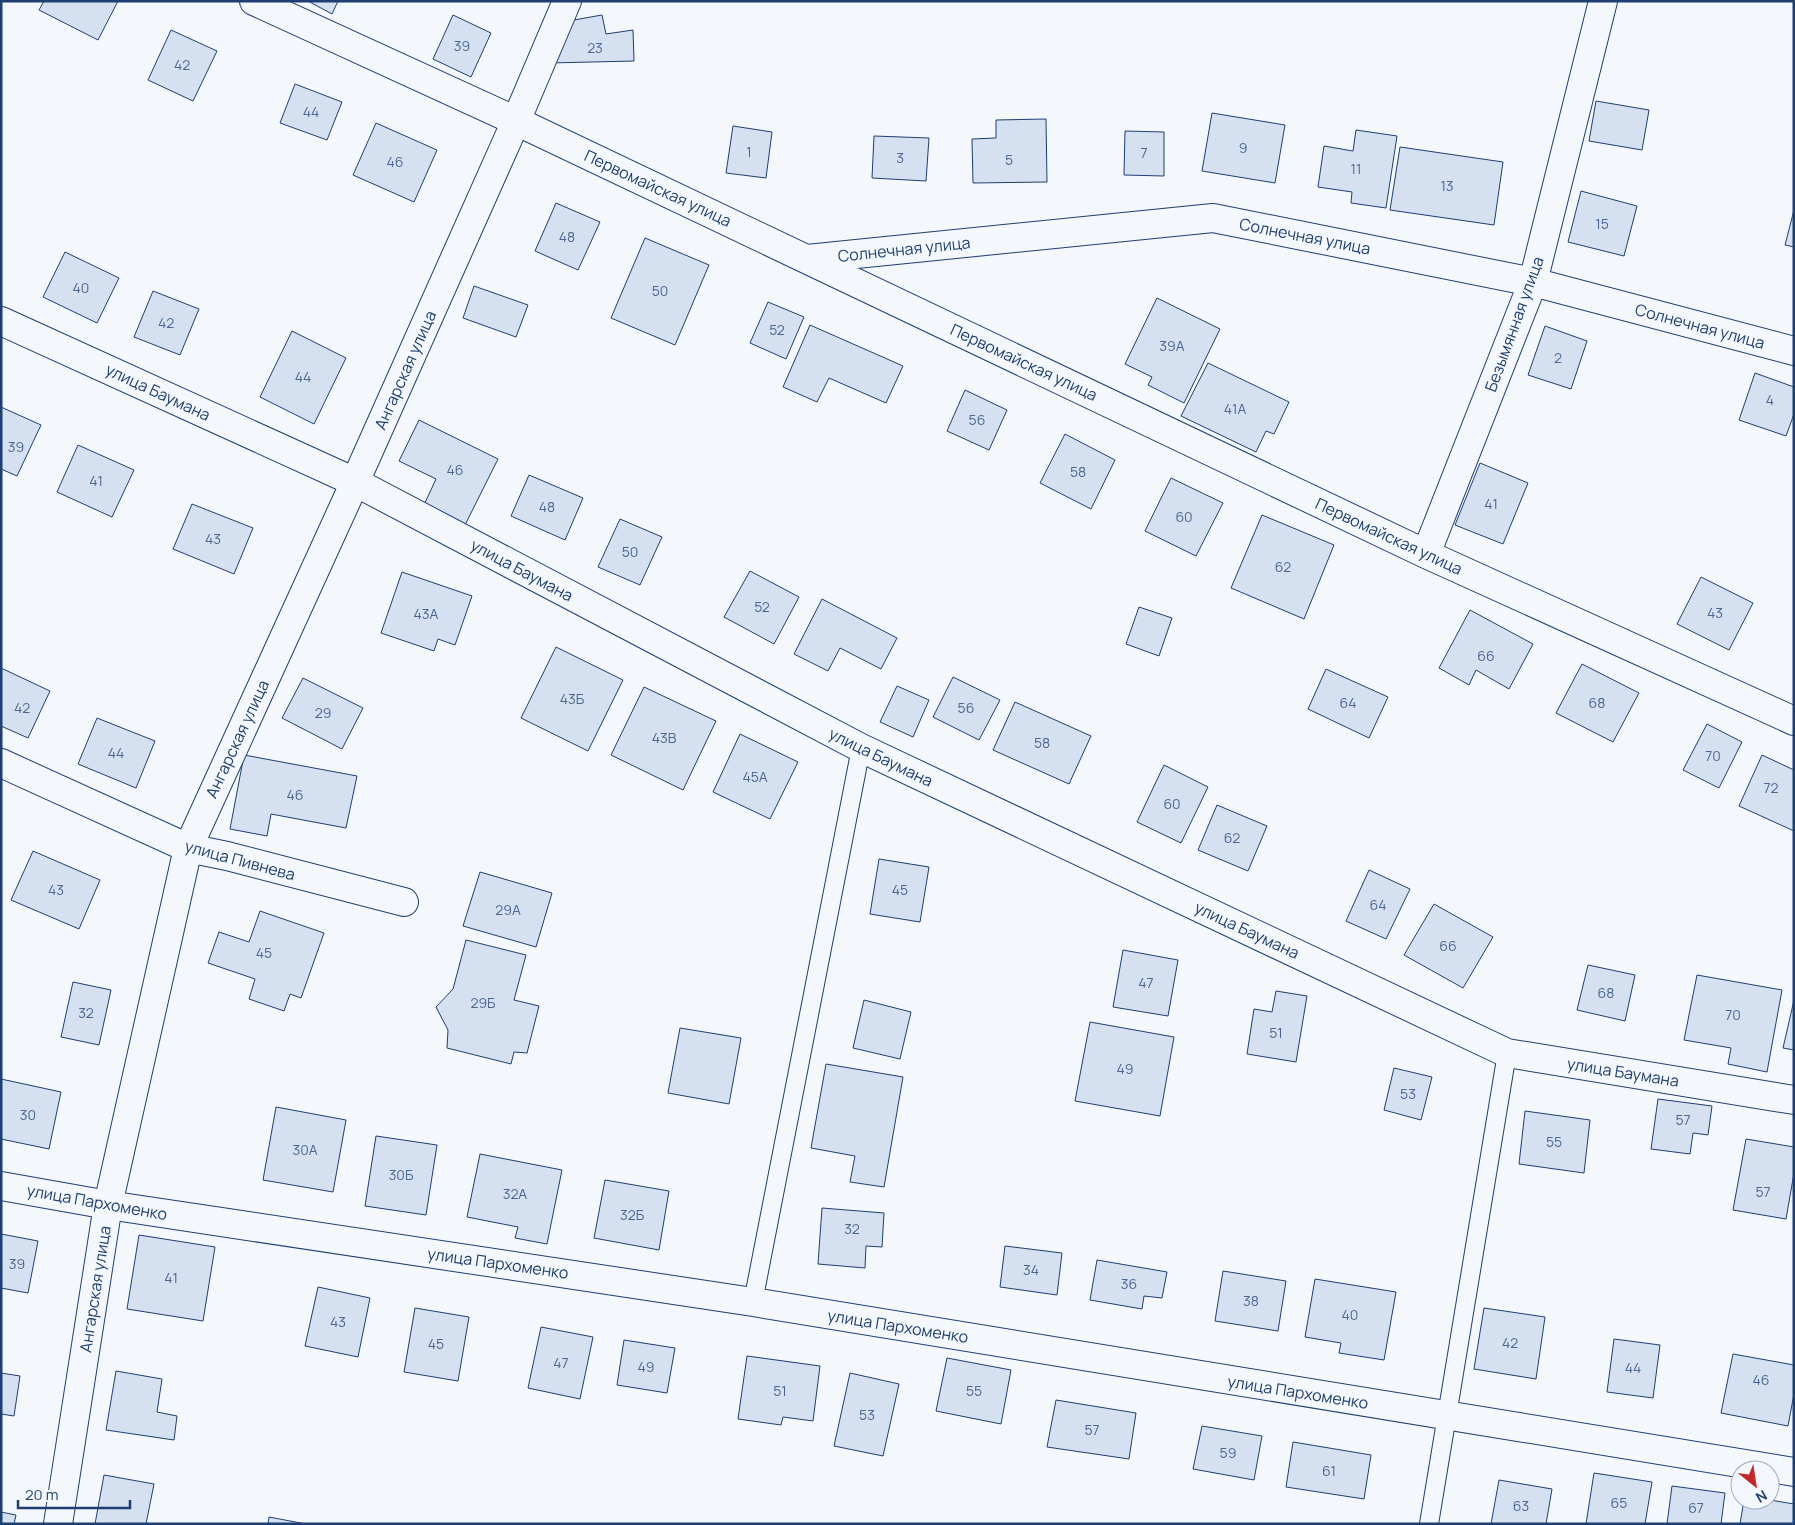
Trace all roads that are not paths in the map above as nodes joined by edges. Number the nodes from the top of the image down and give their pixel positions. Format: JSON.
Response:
{"nodes":[{"id":1,"x":254,"y":1,"type":"edge"},
{"id":2,"x":567,"y":1,"type":"edge"},
{"id":3,"x":1603,"y":1,"type":"edge"},
{"id":4,"x":516,"y":121,"type":"junction"},
{"id":5,"x":807,"y":259,"type":"junction"},
{"id":6,"x":1533,"y":282,"type":"junction"},
{"id":7,"x":1,"y":321,"type":"edge"},
{"id":8,"x":1794,"y":351,"type":"edge"},
{"id":9,"x":355,"y":482,"type":"junction"},
{"id":10,"x":1426,"y":554,"type":"junction"},
{"id":11,"x":1794,"y":721,"type":"edge"},
{"id":12,"x":861,"y":748,"type":"junction"},
{"id":13,"x":1,"y":763,"type":"edge"},
{"id":14,"x":188,"y":848,"type":"junction"},
{"id":15,"x":404,"y":902,"type":"dead end"},
{"id":16,"x":1507,"y":1053,"type":"junction"},
{"id":17,"x":1794,"y":1100,"type":"edge"},
{"id":18,"x":1,"y":1186,"type":"edge"},
{"id":19,"x":108,"y":1205,"type":"junction"},
{"id":20,"x":753,"y":1302,"type":"junction"},
{"id":21,"x":1447,"y":1416,"type":"junction"},
{"id":22,"x":1794,"y":1472,"type":"edge"},
{"id":23,"x":58,"y":1524,"type":"edge"},
{"id":24,"x":1429,"y":1524,"type":"edge"}],
"edges":[{"from":1,"to":4,"type":"street","name":"Первомайская улица"},
{"from":2,"to":4,"type":"street","name":"Ангарская улица"},
{"from":3,"to":6,"type":"street","name":"Безымянная улица"},
{"from":4,"to":5,"type":"street","name":"Первомайская улица"},
{"from":4,"to":9,"type":"street","name":"Ангарская улица"},
{"from":5,"to":6,"type":"street","name":"Солнечная улица"},
{"from":5,"to":10,"type":"street","name":"Первомайская улица"},
{"from":6,"to":8,"type":"street","name":"Солнечная улица"},
{"from":6,"to":10,"type":"street","name":"Безымянная улица"},
{"from":7,"to":9,"type":"street","name":"улица Баумана"},
{"from":9,"to":12,"type":"street","name":"улица Баумана"},
{"from":9,"to":14,"type":"street","name":"Ангарская улица"},
{"from":10,"to":11,"type":"street","name":"Первомайская улица"},
{"from":12,"to":16,"type":"street","name":"улица Баумана"},
{"from":12,"to":20,"type":"lane"},
{"from":13,"to":14,"type":"street","name":"улица Пивнева"},
{"from":14,"to":15,"type":"street","name":"улица Пивнева"},
{"from":14,"to":19,"type":"street","name":"Ангарская улица"},
{"from":16,"to":17,"type":"street","name":"улица Баумана"},
{"from":16,"to":21,"type":"lane"},
{"from":18,"to":19,"type":"street","name":"улица Пархоменко"},
{"from":19,"to":20,"type":"street","name":"улица Пархоменко"},
{"from":19,"to":23,"type":"street","name":"Ангарская улица"},
{"from":20,"to":21,"type":"street","name":"улица Пархоменко"},
{"from":21,"to":22,"type":"street","name":"улица Пархоменко"},
{"from":21,"to":24,"type":"lane"}]}
